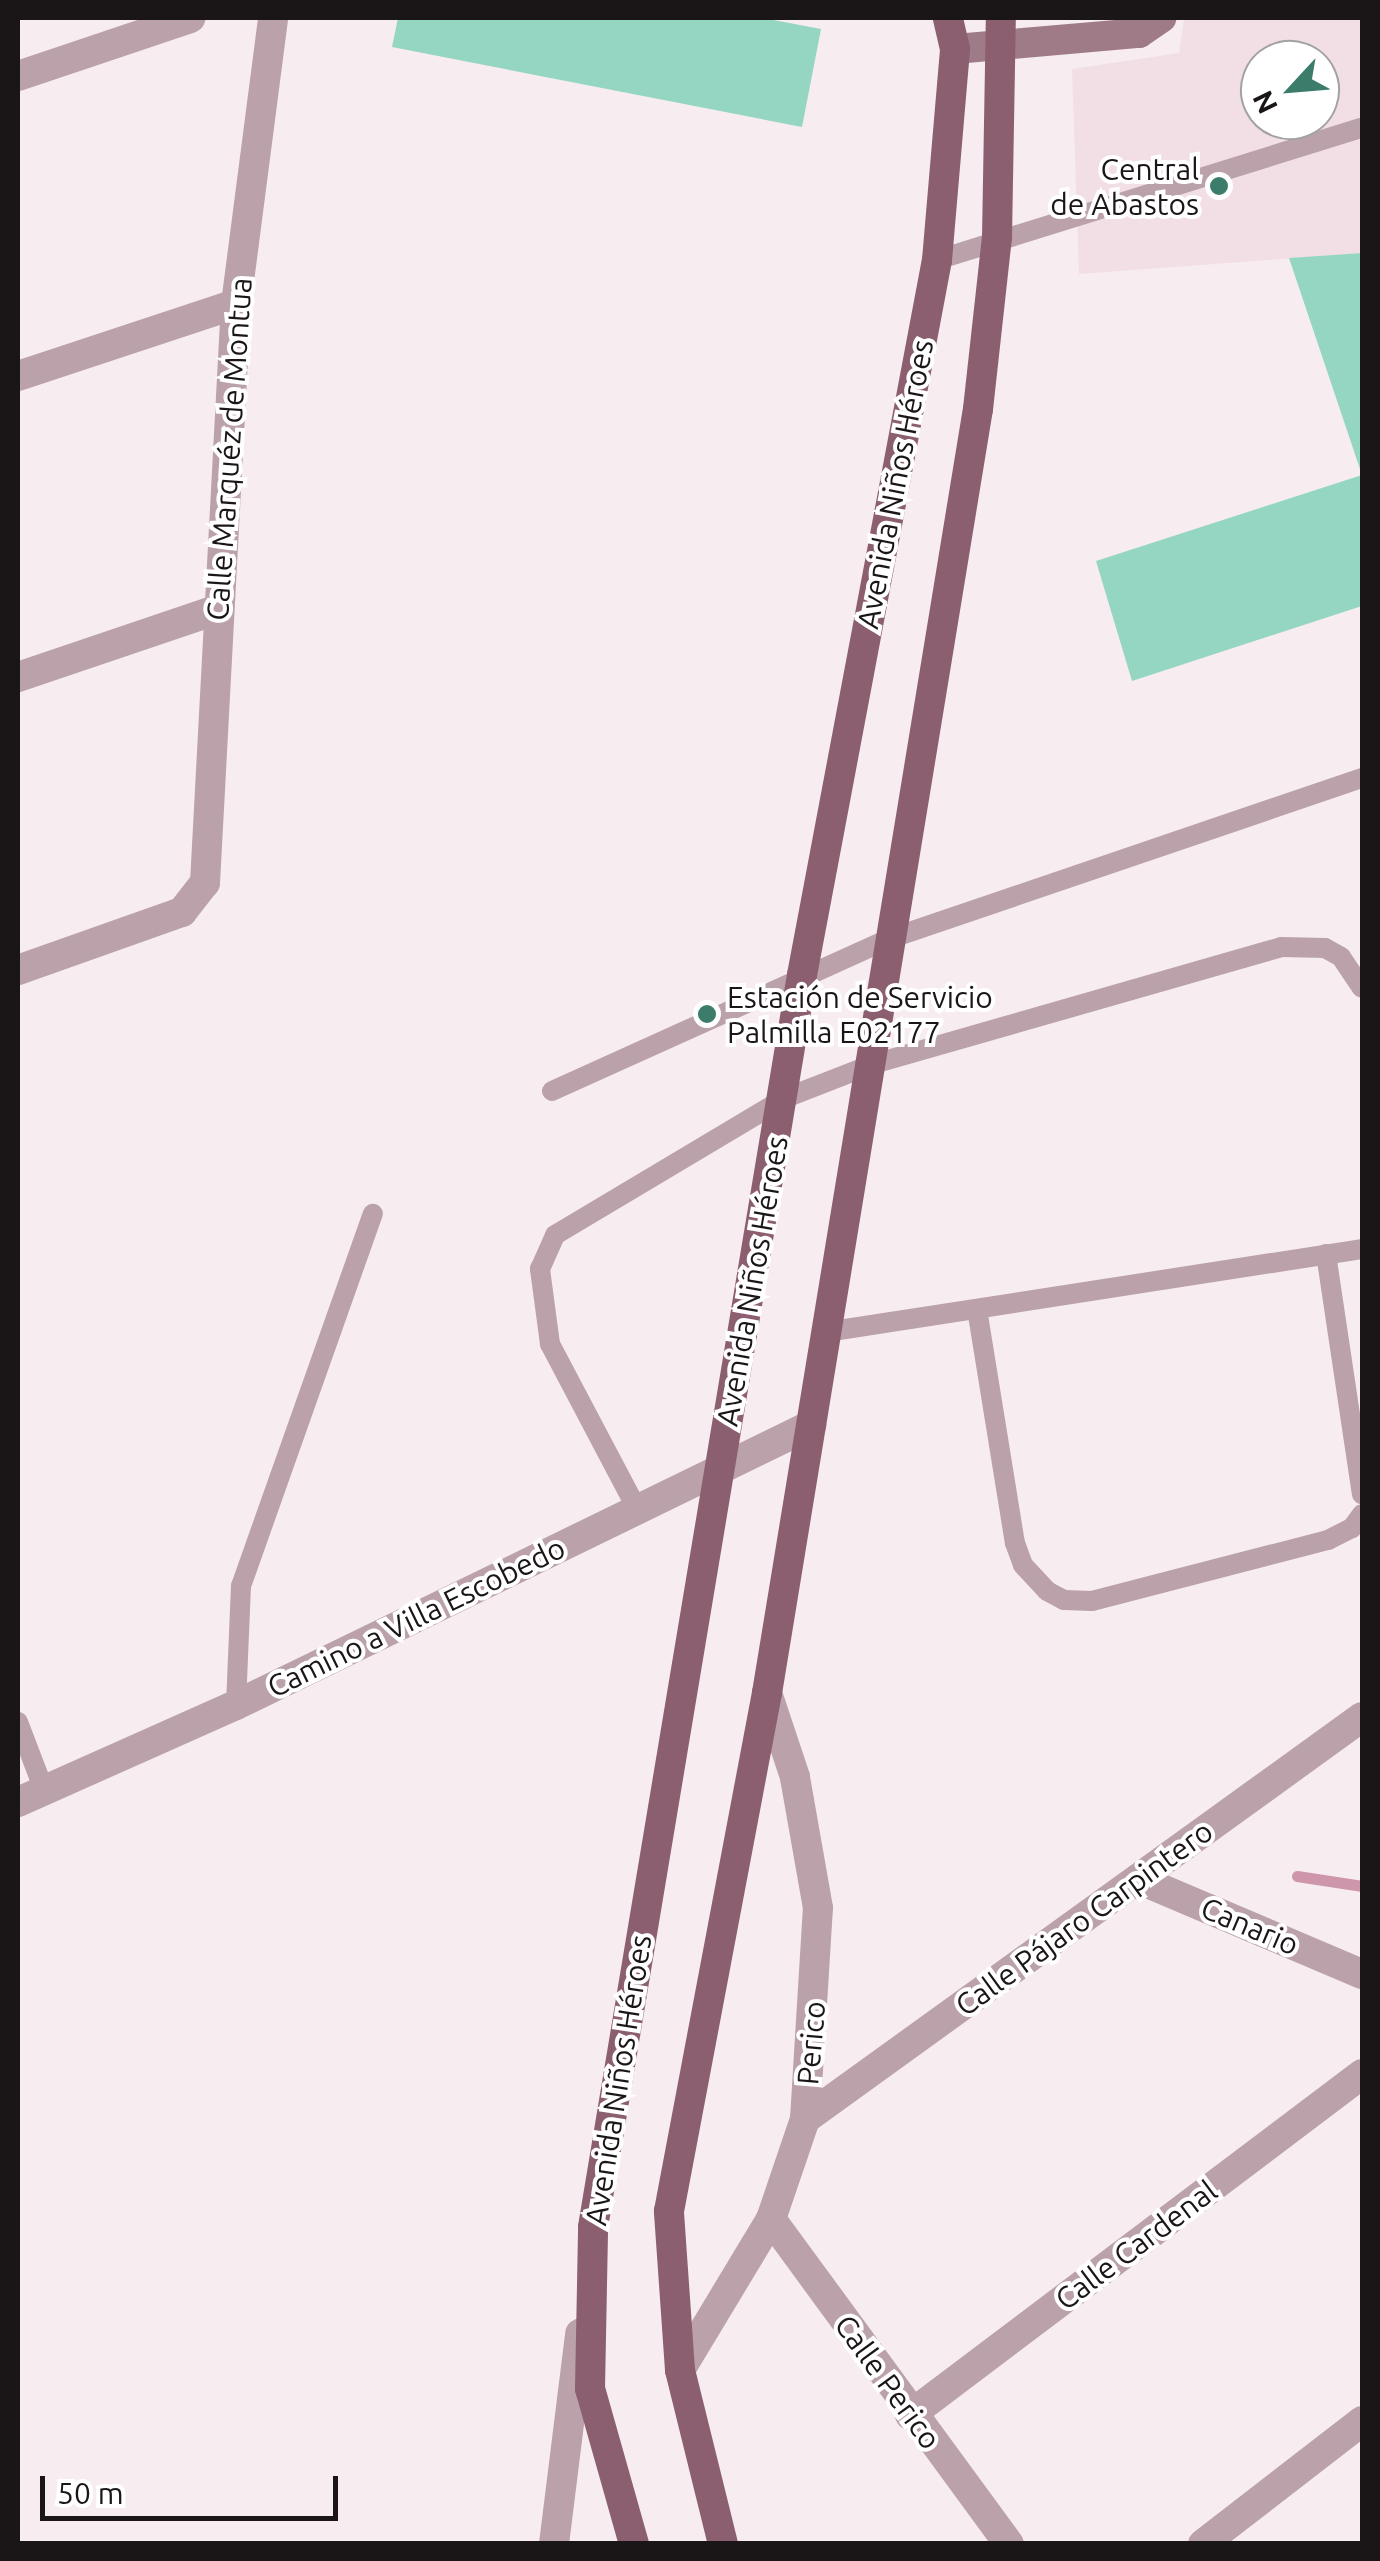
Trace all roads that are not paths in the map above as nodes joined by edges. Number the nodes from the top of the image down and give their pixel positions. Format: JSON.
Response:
{"nodes":[{"id":1,"x":190,"y":18,"type":"edge"},
{"id":2,"x":273,"y":18,"type":"edge"},
{"id":3,"x":948,"y":18,"type":"edge"},
{"id":4,"x":1160,"y":18,"type":"edge"},
{"id":5,"x":1003,"y":31,"type":"edge"},
{"id":6,"x":954,"y":50,"type":"junction"},
{"id":7,"x":18,"y":76,"type":"edge"},
{"id":8,"x":1362,"y":128,"type":"edge"},
{"id":9,"x":997,"y":238,"type":"junction"},
{"id":10,"x":937,"y":260,"type":"junction"},
{"id":11,"x":236,"y":304,"type":"junction"},
{"id":12,"x":18,"y":376,"type":"edge"},
{"id":13,"x":219,"y":610,"type":"junction"},
{"id":14,"x":18,"y":677,"type":"edge"},
{"id":15,"x":1362,"y":778,"type":"edge"},
{"id":16,"x":886,"y":940,"type":"junction"},
{"id":17,"x":18,"y":970,"type":"edge"},
{"id":18,"x":802,"y":975,"type":"junction"},
{"id":19,"x":1362,"y":988,"type":"edge"},
{"id":20,"x":870,"y":1065,"type":"junction"},
{"id":21,"x":552,"y":1092,"type":"dead end"},
{"id":22,"x":783,"y":1099,"type":"junction"},
{"id":23,"x":372,"y":1214,"type":"dead end"},
{"id":24,"x":1362,"y":1249,"type":"edge"},
{"id":25,"x":1326,"y":1254,"type":"junction"},
{"id":26,"x":977,"y":1308,"type":"junction"},
{"id":27,"x":826,"y":1332,"type":"junction"},
{"id":28,"x":811,"y":1426,"type":"junction"},
{"id":29,"x":720,"y":1470,"type":"junction"},
{"id":30,"x":1362,"y":1494,"type":"edge"},
{"id":31,"x":637,"y":1509,"type":"junction"},
{"id":32,"x":1362,"y":1514,"type":"edge"},
{"id":33,"x":767,"y":1693,"type":"junction"},
{"id":34,"x":236,"y":1705,"type":"junction"},
{"id":35,"x":1362,"y":1717,"type":"edge"},
{"id":36,"x":18,"y":1722,"type":"edge"},
{"id":37,"x":31,"y":1796,"type":"edge"},
{"id":38,"x":1138,"y":1878,"type":"junction"},
{"id":39,"x":1362,"y":1974,"type":"edge"},
{"id":40,"x":1362,"y":2074,"type":"edge"},
{"id":41,"x":805,"y":2119,"type":"junction"},
{"id":42,"x":770,"y":2218,"type":"junction"},
{"id":43,"x":593,"y":2227,"type":"junction"},
{"id":44,"x":680,"y":2370,"type":"junction"},
{"id":45,"x":910,"y":2415,"type":"junction"},
{"id":46,"x":1362,"y":2421,"type":"edge"},
{"id":47,"x":554,"y":2544,"type":"edge"},
{"id":48,"x":634,"y":2544,"type":"edge"},
{"id":49,"x":723,"y":2544,"type":"edge"},
{"id":50,"x":1009,"y":2544,"type":"edge"},
{"id":51,"x":1203,"y":2544,"type":"edge"}],
"edges":[{"from":1,"to":7,"type":"street"},
{"from":2,"to":11,"type":"street","name":"Calle Marquéz de Montua"},
{"from":3,"to":6,"type":"main road","name":"Avenida Niños Héroes"},
{"from":4,"to":5,"type":"street"},
{"from":5,"to":6,"type":"street"},
{"from":5,"to":9,"type":"main road","name":"Avenida Niños Héroes"},
{"from":6,"to":10,"type":"main road","name":"Avenida Niños Héroes"},
{"from":8,"to":9,"type":"lane"},
{"from":9,"to":10,"type":"lane"},
{"from":9,"to":16,"type":"main road","name":"Avenida Niños Héroes"},
{"from":10,"to":18,"type":"main road","name":"Avenida Niños Héroes"},
{"from":11,"to":12,"type":"street"},
{"from":11,"to":13,"type":"street","name":"Calle Marquéz de Montua"},
{"from":13,"to":14,"type":"street"},
{"from":13,"to":17,"type":"street","name":"Calle Marquéz de Montua"},
{"from":15,"to":16,"type":"lane"},
{"from":16,"to":18,"type":"lane"},
{"from":16,"to":20,"type":"main road","name":"Avenida Niños Héroes"},
{"from":18,"to":21,"type":"lane"},
{"from":18,"to":22,"type":"main road","name":"Avenida Niños Héroes"},
{"from":19,"to":20,"type":"lane"},
{"from":20,"to":22,"type":"lane"},
{"from":20,"to":27,"type":"main road","name":"Avenida Niños Héroes"},
{"from":22,"to":29,"type":"main road","name":"Avenida Niños Héroes"},
{"from":22,"to":31,"type":"lane"},
{"from":23,"to":34,"type":"lane"},
{"from":24,"to":25,"type":"lane"},
{"from":25,"to":26,"type":"lane"},
{"from":25,"to":30,"type":"lane"},
{"from":26,"to":27,"type":"lane"},
{"from":26,"to":32,"type":"lane"},
{"from":27,"to":28,"type":"main road","name":"Avenida Niños Héroes"},
{"from":28,"to":29,"type":"street","name":"Camino a Villa Escobedo"},
{"from":28,"to":33,"type":"main road","name":"Avenida Niños Héroes"},
{"from":29,"to":31,"type":"street","name":"Camino a Villa Escobedo"},
{"from":29,"to":43,"type":"main road","name":"Avenida Niños Héroes"},
{"from":31,"to":34,"type":"street","name":"Camino a Villa Escobedo"},
{"from":33,"to":41,"type":"street","name":"Perico"},
{"from":33,"to":44,"type":"main road","name":"Avenida Niños Héroes"},
{"from":34,"to":37,"type":"street","name":"Camino a Villa Escobedo"},
{"from":35,"to":38,"type":"street","name":"Calle Pájaro Carpintero"},
{"from":36,"to":37,"type":"lane"},
{"from":38,"to":39,"type":"street","name":"Canario"},
{"from":38,"to":41,"type":"street","name":"Calle Pájaro Carpintero"},
{"from":40,"to":45,"type":"street","name":"Calle Cardenal"},
{"from":41,"to":42,"type":"street","name":"Perico"},
{"from":42,"to":44,"type":"street","name":"Perico"},
{"from":42,"to":45,"type":"street","name":"Calle Perico"},
{"from":43,"to":47,"type":"street"},
{"from":43,"to":48,"type":"main road","name":"Avenida Niños Héroes"},
{"from":44,"to":49,"type":"main road","name":"Avenida Niños Héroes"},
{"from":45,"to":50,"type":"street","name":"Calle Perico"},
{"from":46,"to":51,"type":"street"}]}
